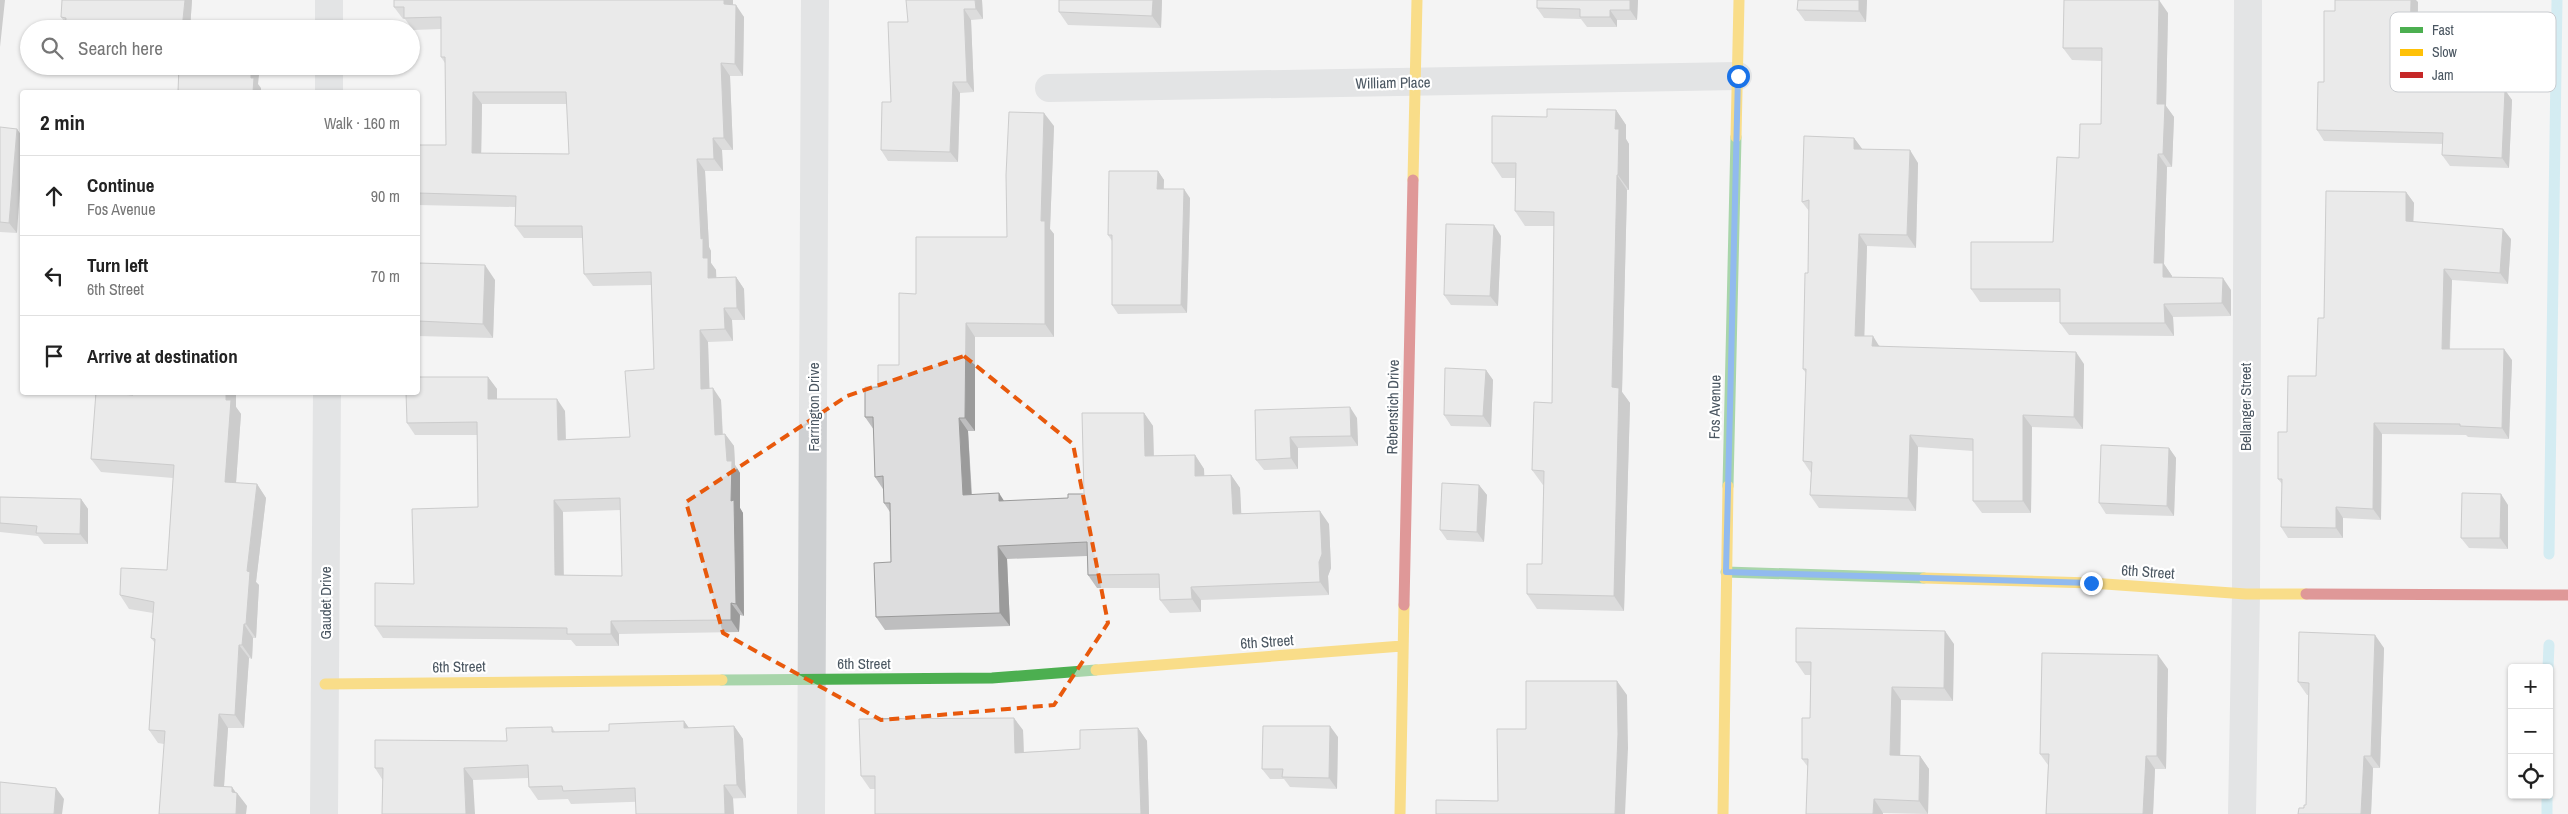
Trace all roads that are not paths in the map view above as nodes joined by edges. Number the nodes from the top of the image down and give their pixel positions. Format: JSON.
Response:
{"nodes":[{"id":1,"x":329,"y":0,"type":"edge"},
{"id":2,"x":816,"y":0,"type":"edge"},
{"id":3,"x":1417,"y":0,"type":"edge"},
{"id":4,"x":1739,"y":0,"type":"edge"},
{"id":5,"x":2248,"y":0,"type":"edge"},
{"id":6,"x":329,"y":20,"type":"edge"},
{"id":7,"x":329,"y":75,"type":"edge"},
{"id":8,"x":1738,"y":76,"type":"junction"},
{"id":9,"x":1416,"y":83,"type":"junction"},
{"id":10,"x":1049,"y":88,"type":"dead end"},
{"id":11,"x":329,"y":90,"type":"edge"},
{"id":12,"x":327,"y":395,"type":"edge"},
{"id":13,"x":1726,"y":572,"type":"junction"},
{"id":14,"x":2246,"y":594,"type":"junction"},
{"id":15,"x":2568,"y":595,"type":"edge"},
{"id":16,"x":1402,"y":646,"type":"junction"},
{"id":17,"x":813,"y":679,"type":"junction"},
{"id":18,"x":325,"y":684,"type":"junction"},
{"id":19,"x":324,"y":814,"type":"edge"},
{"id":20,"x":811,"y":814,"type":"edge"},
{"id":21,"x":1400,"y":814,"type":"edge"},
{"id":22,"x":1723,"y":814,"type":"edge"},
{"id":23,"x":2242,"y":814,"type":"edge"}],
"edges":[{"from":1,"to":6,"type":"street"},
{"from":2,"to":17,"type":"street","name":"Farrington Drive"},
{"from":3,"to":9,"type":"street","name":"Rebenstich Drive"},
{"from":4,"to":8,"type":"street","name":"Fos Avenue"},
{"from":5,"to":14,"type":"street","name":"Bellanger Street"},
{"from":7,"to":11,"type":"street"},
{"from":8,"to":9,"type":"street","name":"William Place"},
{"from":8,"to":13,"type":"street","name":"Fos Avenue"},
{"from":9,"to":10,"type":"street","name":"William Place"},
{"from":9,"to":16,"type":"street","name":"Rebenstich Drive"},
{"from":12,"to":18,"type":"street","name":"Gaudet Drive"},
{"from":13,"to":14,"type":"street","name":"6th Street"},
{"from":13,"to":22,"type":"street","name":"Fos Avenue"},
{"from":14,"to":15,"type":"street","name":"6th Street"},
{"from":14,"to":23,"type":"street","name":"Bellanger Street"},
{"from":16,"to":17,"type":"street","name":"6th Street"},
{"from":16,"to":21,"type":"street","name":"Rebenstich Drive"},
{"from":17,"to":18,"type":"street","name":"6th Street"},
{"from":17,"to":20,"type":"street","name":"Farrington Drive"},
{"from":18,"to":19,"type":"street","name":"Gaudet Drive"}]}
